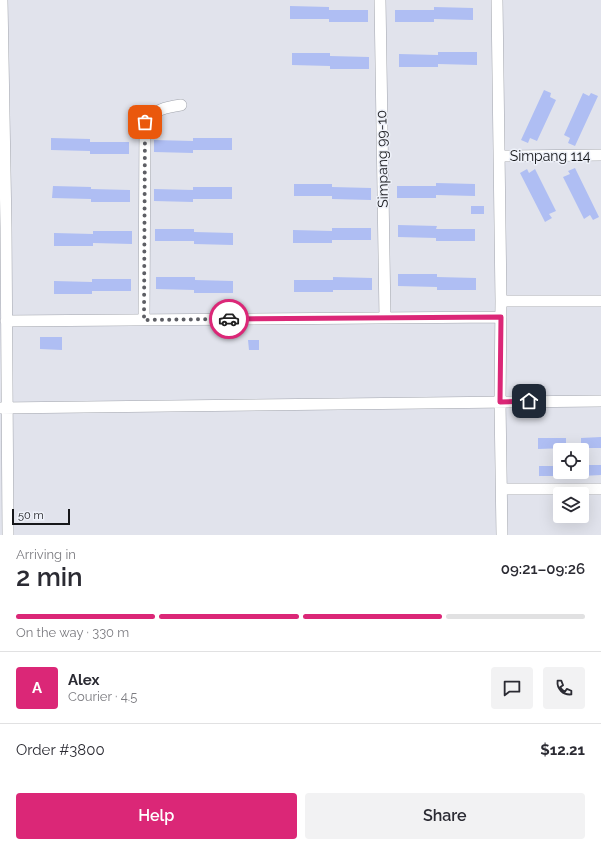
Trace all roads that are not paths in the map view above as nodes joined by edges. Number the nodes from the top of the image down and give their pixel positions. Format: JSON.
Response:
{"nodes":[{"id":1,"x":380,"y":0,"type":"edge"},
{"id":2,"x":497,"y":0,"type":"edge"},
{"id":3,"x":1,"y":1,"type":"edge"},
{"id":4,"x":2,"y":90,"type":"edge"},
{"id":5,"x":181,"y":105,"type":"dead end"},
{"id":6,"x":601,"y":155,"type":"edge"},
{"id":7,"x":499,"y":156,"type":"junction"},
{"id":8,"x":601,"y":300,"type":"edge"},
{"id":9,"x":501,"y":301,"type":"junction"},
{"id":10,"x":501,"y":317,"type":"junction"},
{"id":11,"x":384,"y":318,"type":"junction"},
{"id":12,"x":144,"y":320,"type":"junction"},
{"id":13,"x":6,"y":321,"type":"junction"},
{"id":14,"x":3,"y":335,"type":"edge"},
{"id":15,"x":601,"y":401,"type":"edge"},
{"id":16,"x":500,"y":402,"type":"junction"},
{"id":17,"x":4,"y":408,"type":"edge"},
{"id":18,"x":4,"y":489,"type":"edge"},
{"id":19,"x":502,"y":489,"type":"junction"},
{"id":20,"x":601,"y":489,"type":"edge"},
{"id":21,"x":8,"y":535,"type":"edge"},
{"id":22,"x":502,"y":535,"type":"edge"}],
"edges":[{"from":1,"to":11,"type":"street","name":"Simpang 99-10"},
{"from":2,"to":7,"type":"street"},
{"from":3,"to":4,"type":"street"},
{"from":4,"to":13,"type":"street"},
{"from":5,"to":12,"type":"street"},
{"from":6,"to":7,"type":"street","name":"Simpang 114"},
{"from":7,"to":9,"type":"street"},
{"from":8,"to":9,"type":"street"},
{"from":9,"to":10,"type":"street"},
{"from":10,"to":11,"type":"street"},
{"from":10,"to":16,"type":"street"},
{"from":11,"to":12,"type":"street"},
{"from":12,"to":13,"type":"street"},
{"from":13,"to":14,"type":"street"},
{"from":14,"to":17,"type":"street"},
{"from":15,"to":16,"type":"street"},
{"from":16,"to":17,"type":"street"},
{"from":16,"to":19,"type":"street"},
{"from":17,"to":18,"type":"street"},
{"from":18,"to":21,"type":"street"},
{"from":19,"to":20,"type":"street"},
{"from":19,"to":22,"type":"street"}]}
